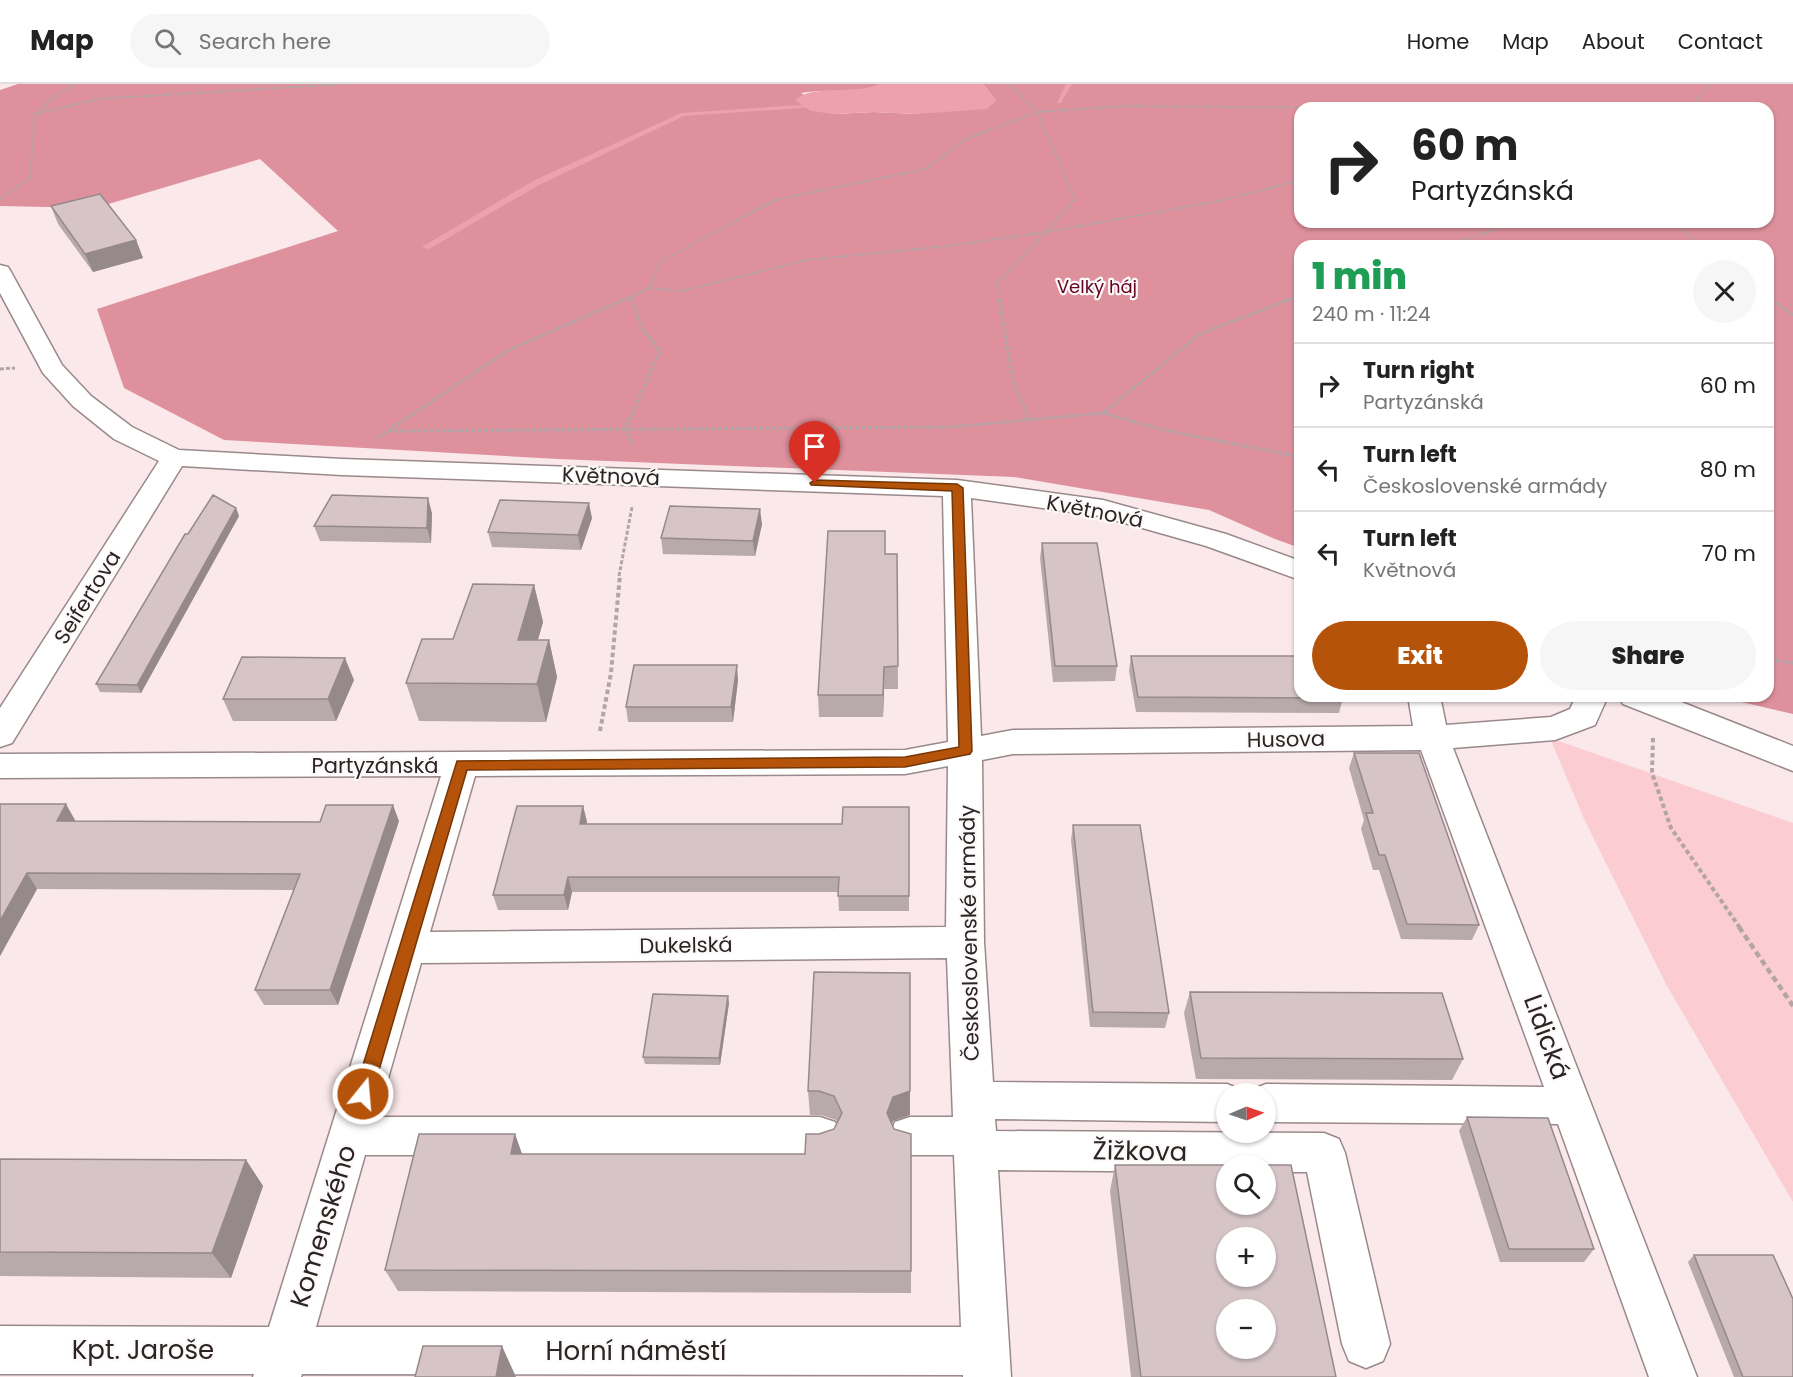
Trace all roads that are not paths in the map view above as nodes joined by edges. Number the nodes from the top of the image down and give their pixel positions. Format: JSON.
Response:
{"nodes":[{"id":1,"x":0,"y":272,"type":"edge"},
{"id":2,"x":174,"y":458,"type":"junction"},
{"id":3,"x":957,"y":488,"type":"junction"},
{"id":4,"x":1294,"y":569,"type":"edge"},
{"id":5,"x":1425,"y":702,"type":"edge"},
{"id":6,"x":1589,"y":702,"type":"edge"},
{"id":7,"x":1648,"y":702,"type":"edge"},
{"id":8,"x":0,"y":735,"type":"edge"},
{"id":9,"x":1432,"y":738,"type":"junction"},
{"id":10,"x":966,"y":751,"type":"junction"},
{"id":11,"x":1793,"y":759,"type":"edge"},
{"id":12,"x":0,"y":765,"type":"edge"},
{"id":13,"x":462,"y":765,"type":"junction"},
{"id":14,"x":965,"y":942,"type":"junction"},
{"id":15,"x":407,"y":948,"type":"junction"},
{"id":16,"x":1276,"y":1103,"type":"edge"},
{"id":17,"x":1216,"y":1104,"type":"edge"},
{"id":18,"x":1573,"y":1106,"type":"junction"},
{"id":19,"x":976,"y":1129,"type":"junction"},
{"id":20,"x":351,"y":1136,"type":"junction"},
{"id":21,"x":820,"y":1136,"type":"edge"},
{"id":22,"x":910,"y":1136,"type":"edge"},
{"id":23,"x":1366,"y":1344,"type":"dead end"},
{"id":24,"x":0,"y":1350,"type":"edge"},
{"id":25,"x":282,"y":1363,"type":"edge"},
{"id":26,"x":987,"y":1364,"type":"edge"},
{"id":27,"x":1673,"y":1377,"type":"edge"}],
"edges":[{"from":1,"to":2,"type":"street","name":"Květnová"},
{"from":2,"to":3,"type":"street","name":"Květnová"},
{"from":2,"to":8,"type":"street","name":"Seifertova"},
{"from":3,"to":4,"type":"street","name":"Květnová"},
{"from":3,"to":10,"type":"street","name":"Československé armády"},
{"from":5,"to":9,"type":"street","name":"Lidická"},
{"from":6,"to":9,"type":"street","name":"Husova"},
{"from":7,"to":11,"type":"street"},
{"from":9,"to":10,"type":"street","name":"Husova"},
{"from":9,"to":18,"type":"street","name":"Lidická"},
{"from":10,"to":13,"type":"street","name":"Partyzánská"},
{"from":10,"to":14,"type":"street","name":"Československé armády"},
{"from":12,"to":13,"type":"street","name":"Partyzánská"},
{"from":13,"to":15,"type":"street","name":"Komenského"},
{"from":14,"to":15,"type":"street","name":"Dukelská"},
{"from":14,"to":19,"type":"street","name":"Československé armády"},
{"from":15,"to":20,"type":"street","name":"Komenského"},
{"from":16,"to":18,"type":"street"},
{"from":17,"to":19,"type":"street"},
{"from":18,"to":27,"type":"street","name":"Lidická"},
{"from":19,"to":22,"type":"street"},
{"from":19,"to":23,"type":"street","name":"Žižkova"},
{"from":19,"to":26,"type":"street","name":"Československé armády"},
{"from":20,"to":21,"type":"street"},
{"from":20,"to":25,"type":"street","name":"Komenského"},
{"from":24,"to":25,"type":"street","name":"Kpt. Jaroše"},
{"from":25,"to":26,"type":"street","name":"Horní náměstí"}]}
